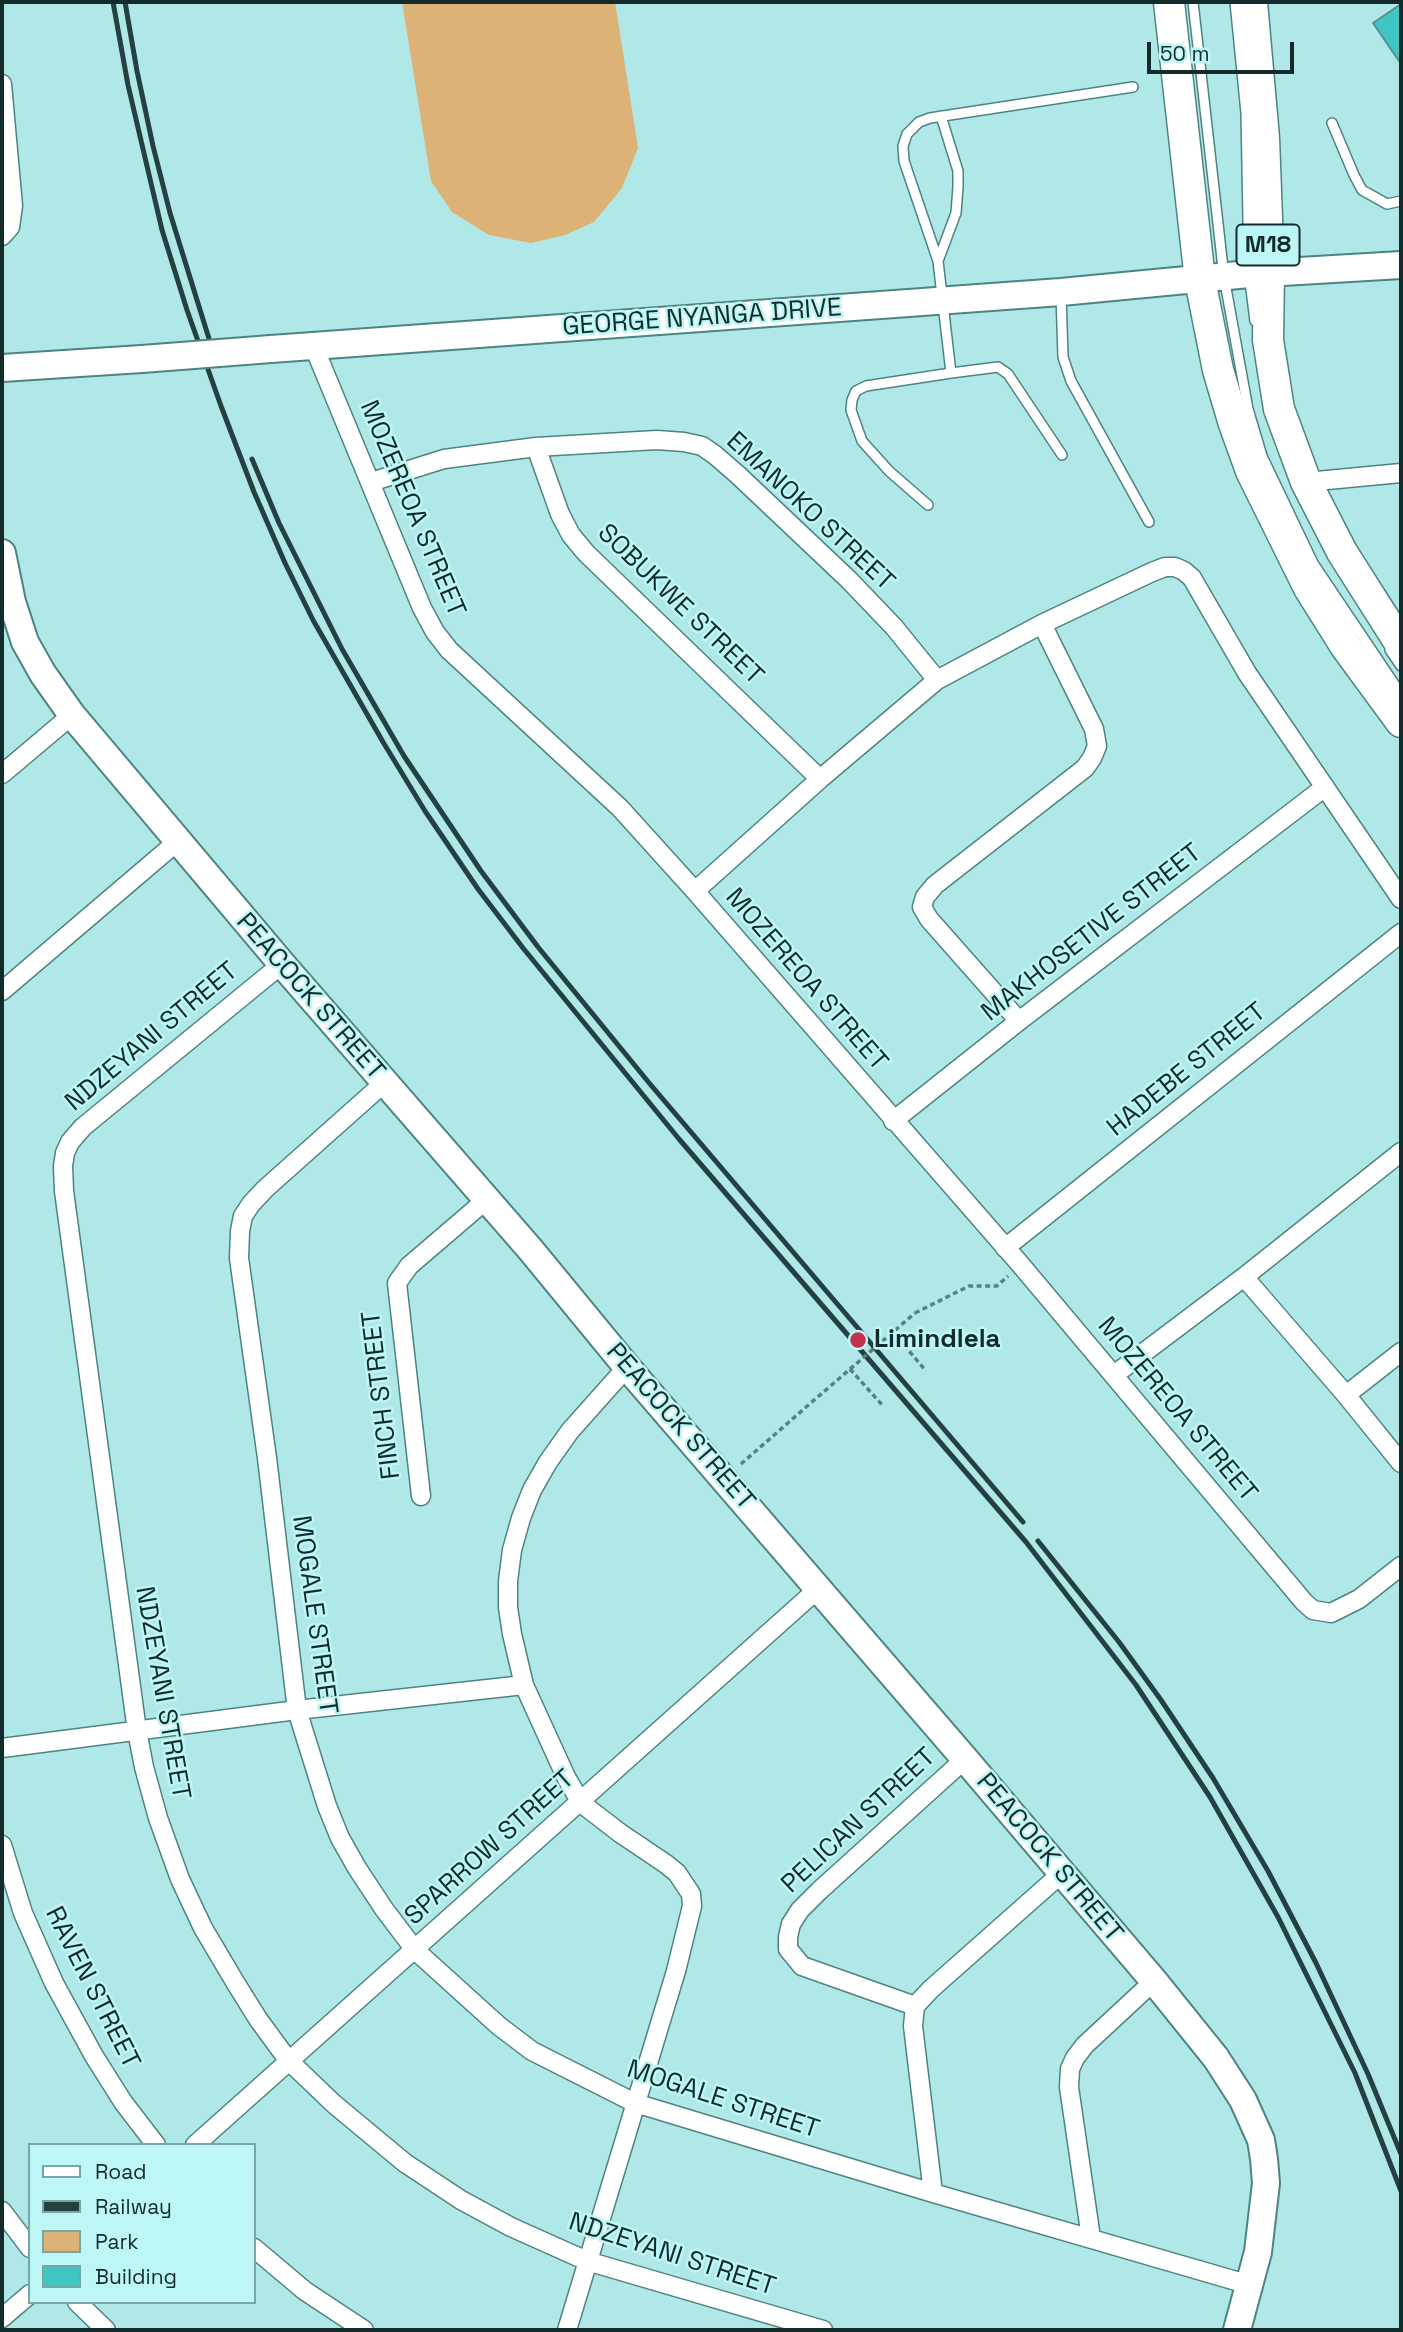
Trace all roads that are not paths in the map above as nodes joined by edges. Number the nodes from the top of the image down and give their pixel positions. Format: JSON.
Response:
{"nodes":[{"id":1,"x":1170,"y":2,"type":"edge"},
{"id":2,"x":1192,"y":2,"type":"edge"},
{"id":3,"x":1249,"y":3,"type":"edge"},
{"id":4,"x":2,"y":84,"type":"edge"},
{"id":5,"x":1133,"y":87,"type":"dead end"},
{"id":6,"x":941,"y":116,"type":"junction"},
{"id":7,"x":1332,"y":123,"type":"dead end"},
{"id":8,"x":1401,"y":201,"type":"edge"},
{"id":9,"x":2,"y":236,"type":"edge"},
{"id":10,"x":938,"y":261,"type":"junction"},
{"id":11,"x":1401,"y":265,"type":"edge"},
{"id":12,"x":1236,"y":276,"type":"junction"},
{"id":13,"x":1061,"y":292,"type":"junction"},
{"id":14,"x":943,"y":299,"type":"junction"},
{"id":15,"x":1255,"y":328,"type":"dead end"},
{"id":16,"x":314,"y":347,"type":"junction"},
{"id":17,"x":2,"y":368,"type":"edge"},
{"id":18,"x":951,"y":373,"type":"junction"},
{"id":19,"x":1265,"y":388,"type":"dead end"},
{"id":20,"x":1274,"y":426,"type":"dead end"},
{"id":21,"x":536,"y":447,"type":"junction"},
{"id":22,"x":1062,"y":455,"type":"dead end"},
{"id":23,"x":1401,"y":473,"type":"edge"},
{"id":24,"x":371,"y":482,"type":"junction"},
{"id":25,"x":1306,"y":482,"type":"junction"},
{"id":26,"x":928,"y":505,"type":"dead end"},
{"id":27,"x":1149,"y":522,"type":"dead end"},
{"id":28,"x":2,"y":553,"type":"edge"},
{"id":29,"x":1042,"y":624,"type":"junction"},
{"id":30,"x":1393,"y":644,"type":"edge"},
{"id":31,"x":1401,"y":666,"type":"edge"},
{"id":32,"x":937,"y":680,"type":"junction"},
{"id":33,"x":1401,"y":694,"type":"edge"},
{"id":34,"x":72,"y":715,"type":"junction"},
{"id":35,"x":1401,"y":722,"type":"edge"},
{"id":36,"x":2,"y":774,"type":"edge"},
{"id":37,"x":820,"y":779,"type":"junction"},
{"id":38,"x":1325,"y":787,"type":"junction"},
{"id":39,"x":178,"y":841,"type":"junction"},
{"id":40,"x":695,"y":891,"type":"junction"},
{"id":41,"x":1401,"y":899,"type":"edge"},
{"id":42,"x":1401,"y":933,"type":"edge"},
{"id":43,"x":282,"y":964,"type":"junction"},
{"id":44,"x":2,"y":991,"type":"edge"},
{"id":45,"x":1019,"y":1021,"type":"junction"},
{"id":46,"x":384,"y":1083,"type":"junction"},
{"id":47,"x":893,"y":1121,"type":"junction"},
{"id":48,"x":1401,"y":1152,"type":"edge"},
{"id":49,"x":486,"y":1200,"type":"junction"},
{"id":50,"x":1006,"y":1248,"type":"junction"},
{"id":51,"x":1244,"y":1278,"type":"junction"},
{"id":52,"x":1401,"y":1352,"type":"edge"},
{"id":53,"x":627,"y":1367,"type":"junction"},
{"id":54,"x":1114,"y":1375,"type":"junction"},
{"id":55,"x":1346,"y":1395,"type":"junction"},
{"id":56,"x":1401,"y":1463,"type":"edge"},
{"id":57,"x":421,"y":1496,"type":"dead end"},
{"id":58,"x":1401,"y":1566,"type":"edge"},
{"id":59,"x":819,"y":1588,"type":"junction"},
{"id":60,"x":524,"y":1685,"type":"junction"},
{"id":61,"x":298,"y":1710,"type":"junction"},
{"id":62,"x":137,"y":1731,"type":"junction"},
{"id":63,"x":2,"y":1748,"type":"edge"},
{"id":64,"x":965,"y":1759,"type":"junction"},
{"id":65,"x":580,"y":1803,"type":"junction"},
{"id":66,"x":2,"y":1845,"type":"edge"},
{"id":67,"x":1062,"y":1873,"type":"junction"},
{"id":68,"x":415,"y":1951,"type":"junction"},
{"id":69,"x":1154,"y":1981,"type":"junction"},
{"id":70,"x":915,"y":2006,"type":"junction"},
{"id":71,"x":288,"y":2060,"type":"junction"},
{"id":72,"x":635,"y":2103,"type":"junction"},
{"id":73,"x":154,"y":2143,"type":"edge"},
{"id":74,"x":197,"y":2143,"type":"edge"},
{"id":75,"x":933,"y":2193,"type":"junction"},
{"id":76,"x":2,"y":2211,"type":"edge"},
{"id":77,"x":1091,"y":2238,"type":"junction"},
{"id":78,"x":28,"y":2245,"type":"edge"},
{"id":79,"x":256,"y":2250,"type":"edge"},
{"id":80,"x":587,"y":2261,"type":"junction"},
{"id":81,"x":1250,"y":2285,"type":"junction"},
{"id":82,"x":28,"y":2296,"type":"edge"},
{"id":83,"x":79,"y":2304,"type":"edge"},
{"id":84,"x":2,"y":2318,"type":"edge"},
{"id":85,"x":106,"y":2330,"type":"edge"},
{"id":86,"x":364,"y":2330,"type":"edge"},
{"id":87,"x":567,"y":2330,"type":"edge"},
{"id":88,"x":823,"y":2330,"type":"edge"},
{"id":89,"x":1237,"y":2330,"type":"edge"}],
"edges":[{"from":1,"to":12,"type":"main road","number":"M18"},
{"from":2,"to":12,"type":"lane"},
{"from":3,"to":12,"type":"main road","number":"M18"},
{"from":4,"to":9,"type":"street"},
{"from":5,"to":6,"type":"lane"},
{"from":6,"to":10,"type":"lane"},
{"from":6,"to":10,"type":"lane"},
{"from":7,"to":8,"type":"lane"},
{"from":10,"to":14,"type":"lane"},
{"from":11,"to":12,"type":"street","name":"GEORGE NYANGA DRIVE"},
{"from":12,"to":13,"type":"street","name":"GEORGE NYANGA DRIVE"},
{"from":12,"to":15,"type":"lane"},
{"from":12,"to":25,"type":"main road","number":"M18"},
{"from":12,"to":33,"type":"lane"},
{"from":12,"to":35,"type":"main road","number":"M18"},
{"from":13,"to":14,"type":"street","name":"GEORGE NYANGA DRIVE"},
{"from":13,"to":27,"type":"lane"},
{"from":14,"to":16,"type":"street","name":"GEORGE NYANGA DRIVE"},
{"from":14,"to":18,"type":"lane"},
{"from":16,"to":17,"type":"street","name":"GEORGE NYANGA DRIVE","bridge":true},
{"from":16,"to":24,"type":"street","name":"MOZEREOA STREET"},
{"from":18,"to":22,"type":"lane"},
{"from":18,"to":26,"type":"lane"},
{"from":19,"to":20,"type":"lane"},
{"from":21,"to":24,"type":"street","name":"EMANOKO STREET"},
{"from":21,"to":32,"type":"street","name":"EMANOKO STREET"},
{"from":21,"to":37,"type":"street","name":"SOBUKWE STREET"},
{"from":23,"to":25,"type":"street"},
{"from":24,"to":40,"type":"street","name":"MOZEREOA STREET"},
{"from":25,"to":30,"type":"main road","number":"M18"},
{"from":28,"to":34,"type":"street","name":"PEACOCK STREET"},
{"from":29,"to":32,"type":"street"},
{"from":29,"to":38,"type":"street"},
{"from":29,"to":45,"type":"street"},
{"from":30,"to":31,"type":"lane"},
{"from":32,"to":37,"type":"street"},
{"from":34,"to":36,"type":"street"},
{"from":34,"to":39,"type":"street","name":"PEACOCK STREET"},
{"from":37,"to":40,"type":"street"},
{"from":38,"to":41,"type":"street"},
{"from":38,"to":45,"type":"street","name":"MAKHOSETIVE STREET"},
{"from":39,"to":43,"type":"street","name":"PEACOCK STREET"},
{"from":39,"to":44,"type":"street"},
{"from":40,"to":47,"type":"street","name":"MOZEREOA STREET"},
{"from":42,"to":50,"type":"street","name":"HADEBE STREET"},
{"from":43,"to":46,"type":"street","name":"PEACOCK STREET"},
{"from":43,"to":62,"type":"street","name":"NDZEYANI STREET"},
{"from":45,"to":47,"type":"street","name":"MAKHOSETIVE STREET"},
{"from":46,"to":49,"type":"street","name":"PEACOCK STREET"},
{"from":46,"to":61,"type":"street","name":"MOGALE STREET"},
{"from":47,"to":50,"type":"street","name":"MOZEREOA STREET"},
{"from":48,"to":51,"type":"street"},
{"from":49,"to":53,"type":"street","name":"PEACOCK STREET"},
{"from":49,"to":57,"type":"street","name":"FINCH STREET"},
{"from":50,"to":54,"type":"street","name":"MOZEREOA STREET"},
{"from":51,"to":54,"type":"street"},
{"from":51,"to":55,"type":"street"},
{"from":52,"to":55,"type":"street"},
{"from":53,"to":59,"type":"street","name":"PEACOCK STREET"},
{"from":53,"to":60,"type":"street"},
{"from":54,"to":58,"type":"street","name":"MOZEREOA STREET"},
{"from":55,"to":56,"type":"street"},
{"from":59,"to":64,"type":"street","name":"PEACOCK STREET"},
{"from":59,"to":65,"type":"street","name":"SPARROW STREET"},
{"from":60,"to":61,"type":"street"},
{"from":60,"to":65,"type":"street"},
{"from":61,"to":62,"type":"street"},
{"from":61,"to":68,"type":"street","name":"MOGALE STREET"},
{"from":62,"to":63,"type":"street"},
{"from":62,"to":71,"type":"street","name":"NDZEYANI STREET"},
{"from":64,"to":67,"type":"street","name":"PEACOCK STREET"},
{"from":64,"to":70,"type":"street","name":"PELICAN STREET"},
{"from":65,"to":68,"type":"street","name":"SPARROW STREET"},
{"from":65,"to":72,"type":"street"},
{"from":66,"to":73,"type":"street","name":"RAVEN STREET"},
{"from":67,"to":69,"type":"street","name":"PEACOCK STREET"},
{"from":67,"to":70,"type":"street"},
{"from":68,"to":71,"type":"street","name":"SPARROW STREET"},
{"from":68,"to":72,"type":"street","name":"MOGALE STREET"},
{"from":69,"to":77,"type":"street"},
{"from":69,"to":81,"type":"street","name":"PEACOCK STREET"},
{"from":70,"to":75,"type":"street"},
{"from":71,"to":74,"type":"street","name":"SPARROW STREET"},
{"from":71,"to":80,"type":"street","name":"NDZEYANI STREET"},
{"from":72,"to":75,"type":"street","name":"MOGALE STREET"},
{"from":72,"to":80,"type":"street"},
{"from":75,"to":77,"type":"street","name":"MOGALE STREET"},
{"from":76,"to":78,"type":"street"},
{"from":77,"to":81,"type":"street","name":"MOGALE STREET"},
{"from":79,"to":86,"type":"street"},
{"from":80,"to":87,"type":"street"},
{"from":80,"to":88,"type":"street","name":"NDZEYANI STREET"},
{"from":81,"to":89,"type":"street","name":"PEACOCK STREET"},
{"from":82,"to":84,"type":"street"},
{"from":83,"to":85,"type":"street"}]}
